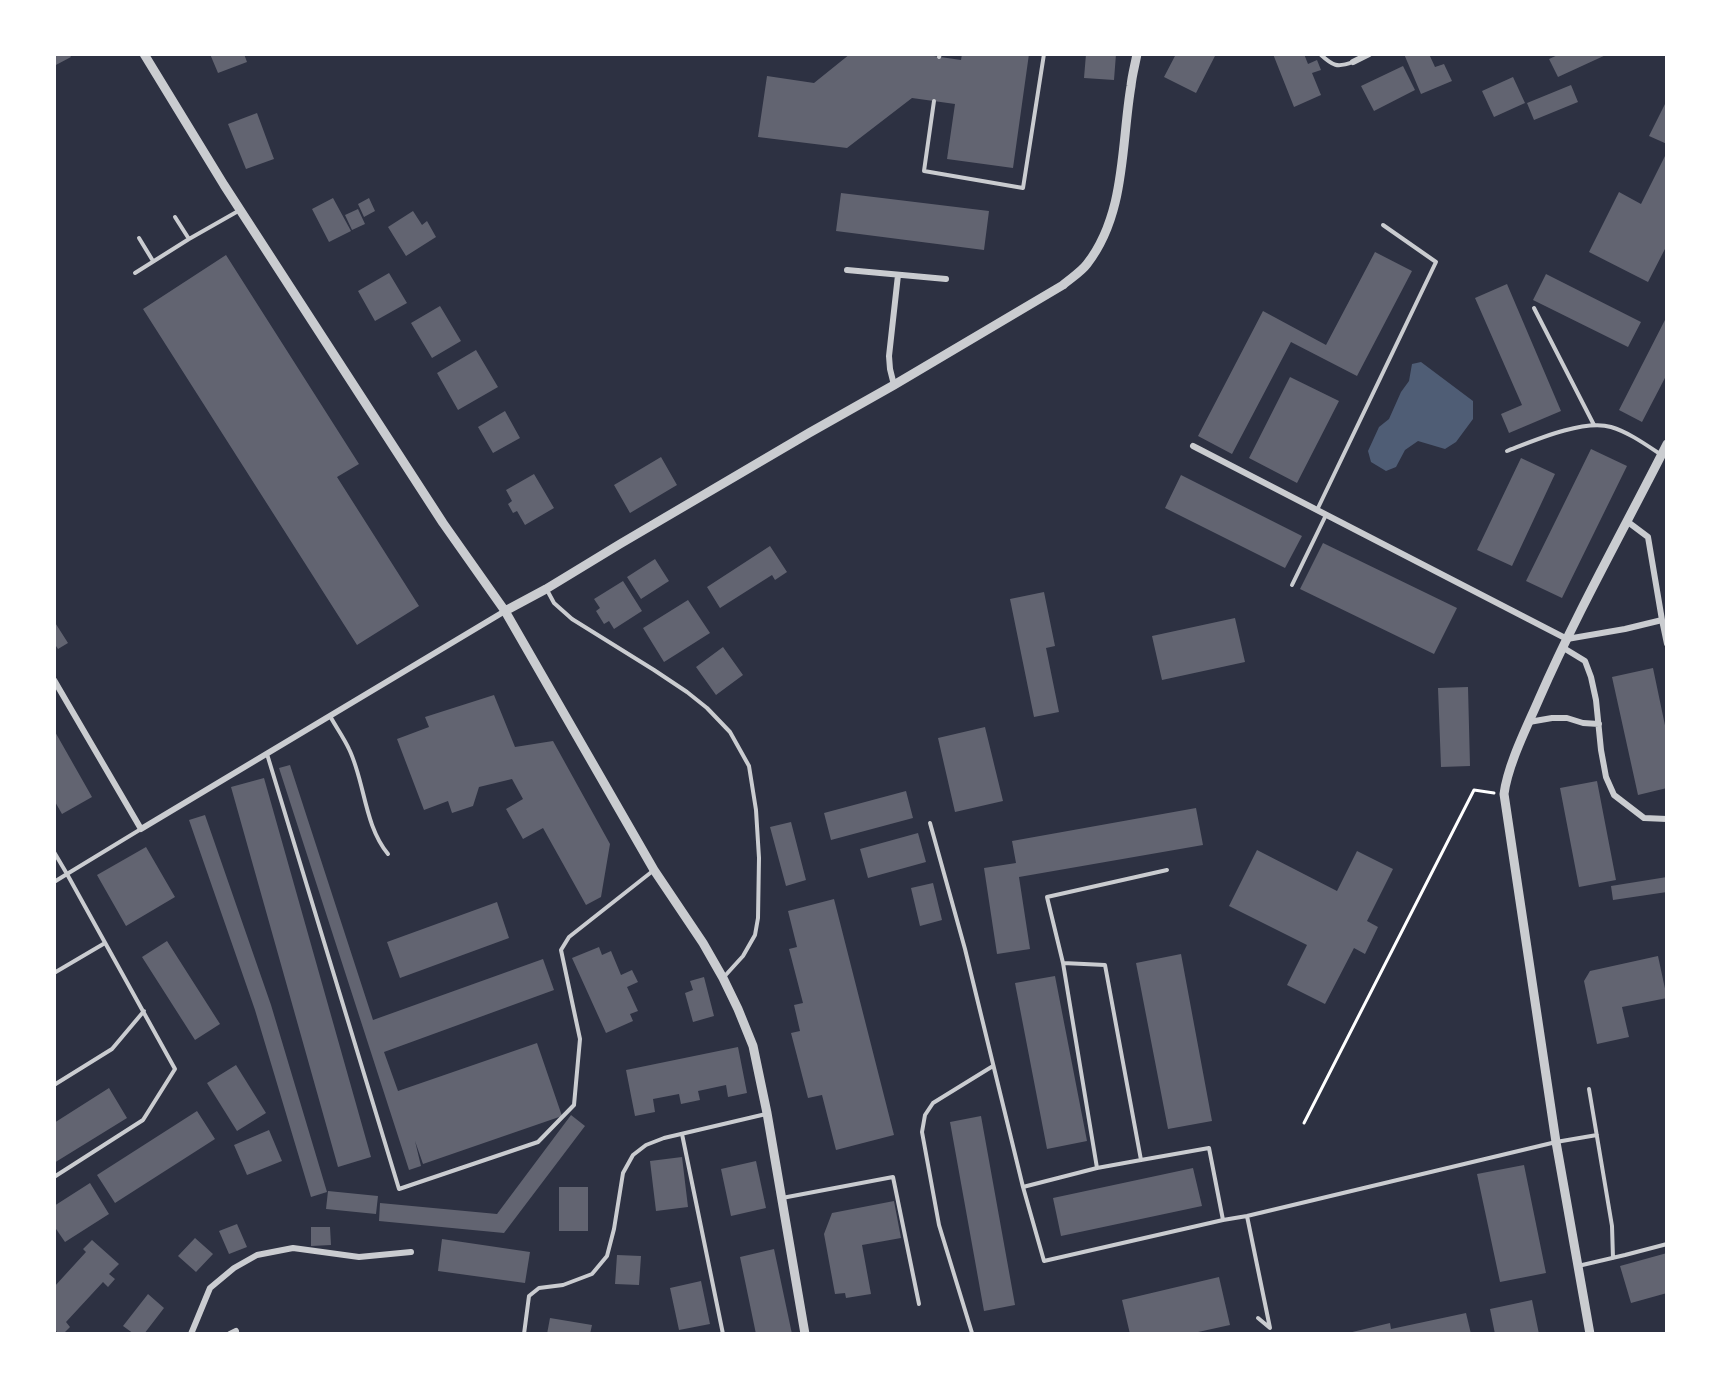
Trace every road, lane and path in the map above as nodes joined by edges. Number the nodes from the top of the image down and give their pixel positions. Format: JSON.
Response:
{"nodes":[{"id":1,"x":144,"y":54,"type":"edge"},
{"id":2,"x":1044,"y":54,"type":"edge"},
{"id":3,"x":1137,"y":54,"type":"edge"},
{"id":4,"x":1320,"y":54,"type":"edge"},
{"id":5,"x":1369,"y":54,"type":"edge"},
{"id":6,"x":1353,"y":62,"type":"joint"},
{"id":7,"x":934,"y":101,"type":"dead end"},
{"id":8,"x":240,"y":210,"type":"junction"},
{"id":9,"x":175,"y":216,"type":"dead end"},
{"id":10,"x":1383,"y":225,"type":"dead end"},
{"id":11,"x":139,"y":238,"type":"dead end"},
{"id":12,"x":189,"y":239,"type":"junction"},
{"id":13,"x":153,"y":261,"type":"junction"},
{"id":14,"x":847,"y":270,"type":"dead end"},
{"id":15,"x":135,"y":273,"type":"dead end"},
{"id":16,"x":898,"y":275,"type":"junction"},
{"id":17,"x":946,"y":279,"type":"dead end"},
{"id":18,"x":1534,"y":308,"type":"dead end"},
{"id":19,"x":894,"y":386,"type":"junction"},
{"id":20,"x":1594,"y":425,"type":"junction"},
{"id":21,"x":1667,"y":444,"type":"edge"},
{"id":22,"x":1193,"y":446,"type":"dead end"},
{"id":23,"x":1507,"y":451,"type":"dead end"},
{"id":24,"x":1661,"y":455,"type":"junction"},
{"id":25,"x":1317,"y":510,"type":"junction"},
{"id":26,"x":1326,"y":514,"type":"junction"},
{"id":27,"x":1628,"y":522,"type":"junction"},
{"id":28,"x":1292,"y":585,"type":"dead end"},
{"id":29,"x":546,"y":589,"type":"junction"},
{"id":30,"x":505,"y":611,"type":"junction"},
{"id":31,"x":1662,"y":620,"type":"junction"},
{"id":32,"x":1564,"y":643,"type":"junction"},
{"id":33,"x":1667,"y":644,"type":"edge"},
{"id":34,"x":54,"y":680,"type":"edge"},
{"id":35,"x":330,"y":716,"type":"junction"},
{"id":36,"x":1529,"y":722,"type":"junction"},
{"id":37,"x":1599,"y":724,"type":"junction"},
{"id":38,"x":266,"y":753,"type":"junction"},
{"id":39,"x":1504,"y":794,"type":"junction"},
{"id":40,"x":1667,"y":819,"type":"edge"},
{"id":41,"x":930,"y":823,"type":"dead end"},
{"id":42,"x":141,"y":828,"type":"junction"},
{"id":43,"x":54,"y":852,"type":"edge"},
{"id":44,"x":388,"y":854,"type":"dead end"},
{"id":45,"x":654,"y":870,"type":"junction"},
{"id":46,"x":1167,"y":870,"type":"dead end"},
{"id":47,"x":67,"y":874,"type":"junction"},
{"id":48,"x":54,"y":882,"type":"edge"},
{"id":49,"x":105,"y":943,"type":"junction"},
{"id":50,"x":1063,"y":963,"type":"junction"},
{"id":51,"x":54,"y":973,"type":"edge"},
{"id":52,"x":723,"y":978,"type":"junction"},
{"id":53,"x":144,"y":1011,"type":"junction"},
{"id":54,"x":993,"y":1066,"type":"junction"},
{"id":55,"x":54,"y":1085,"type":"edge"},
{"id":56,"x":1589,"y":1089,"type":"dead end"},
{"id":57,"x":767,"y":1113,"type":"junction"},
{"id":58,"x":1304,"y":1123,"type":"dead end"},
{"id":59,"x":682,"y":1134,"type":"junction"},
{"id":60,"x":1597,"y":1135,"type":"junction"},
{"id":61,"x":1556,"y":1142,"type":"junction"},
{"id":62,"x":1141,"y":1160,"type":"junction"},
{"id":63,"x":1097,"y":1168,"type":"junction"},
{"id":64,"x":54,"y":1177,"type":"edge"},
{"id":65,"x":1023,"y":1187,"type":"junction"},
{"id":66,"x":781,"y":1198,"type":"junction"},
{"id":67,"x":1247,"y":1216,"type":"junction"},
{"id":68,"x":1223,"y":1220,"type":"junction"},
{"id":69,"x":1667,"y":1244,"type":"edge"},
{"id":70,"x":411,"y":1252,"type":"dead end"},
{"id":71,"x":1613,"y":1258,"type":"junction"},
{"id":72,"x":1577,"y":1266,"type":"junction"},
{"id":73,"x":919,"y":1304,"type":"dead end"},
{"id":74,"x":1258,"y":1318,"type":"dead end"},
{"id":75,"x":191,"y":1334,"type":"edge"},
{"id":76,"x":524,"y":1334,"type":"edge"},
{"id":77,"x":723,"y":1334,"type":"edge"},
{"id":78,"x":805,"y":1334,"type":"edge"},
{"id":79,"x":970,"y":1334,"type":"edge"},
{"id":80,"x":1590,"y":1334,"type":"edge"}],
"edges":[{"from":1,"to":8,"type":"street"},
{"from":2,"to":7,"type":"lane"},
{"from":3,"to":19,"type":"street"},
{"from":4,"to":6,"type":"lane"},
{"from":5,"to":6,"type":"street"},
{"from":8,"to":12,"type":"lane"},
{"from":8,"to":30,"type":"street"},
{"from":9,"to":12,"type":"lane"},
{"from":10,"to":25,"type":"lane"},
{"from":11,"to":13,"type":"lane"},
{"from":12,"to":13,"type":"lane"},
{"from":13,"to":15,"type":"lane"},
{"from":14,"to":16,"type":"street"},
{"from":16,"to":17,"type":"street"},
{"from":16,"to":19,"type":"street"},
{"from":18,"to":20,"type":"lane"},
{"from":19,"to":29,"type":"street"},
{"from":20,"to":23,"type":"lane"},
{"from":20,"to":24,"type":"lane"},
{"from":21,"to":24,"type":"street"},
{"from":22,"to":25,"type":"street"},
{"from":24,"to":27,"type":"street"},
{"from":25,"to":26,"type":"street"},
{"from":26,"to":28,"type":"lane"},
{"from":26,"to":32,"type":"street"},
{"from":27,"to":31,"type":"street"},
{"from":27,"to":32,"type":"street"},
{"from":29,"to":30,"type":"street"},
{"from":29,"to":52,"type":"lane"},
{"from":30,"to":35,"type":"street"},
{"from":30,"to":45,"type":"street"},
{"from":31,"to":32,"type":"street"},
{"from":31,"to":33,"type":"street"},
{"from":32,"to":36,"type":"street"},
{"from":32,"to":37,"type":"street"},
{"from":34,"to":42,"type":"street"},
{"from":35,"to":38,"type":"street"},
{"from":35,"to":44,"type":"lane"},
{"from":36,"to":37,"type":"street"},
{"from":36,"to":39,"type":"street"},
{"from":37,"to":40,"type":"street"},
{"from":38,"to":42,"type":"street"},
{"from":38,"to":45,"type":"lane"},
{"from":39,"to":58,"type":"path"},
{"from":39,"to":61,"type":"street"},
{"from":41,"to":54,"type":"lane"},
{"from":42,"to":47,"type":"lane"},
{"from":43,"to":47,"type":"lane"},
{"from":45,"to":52,"type":"street"},
{"from":46,"to":50,"type":"lane"},
{"from":47,"to":48,"type":"lane"},
{"from":47,"to":49,"type":"lane"},
{"from":49,"to":51,"type":"lane"},
{"from":49,"to":53,"type":"lane"},
{"from":50,"to":62,"type":"lane"},
{"from":50,"to":63,"type":"lane"},
{"from":52,"to":57,"type":"street"},
{"from":53,"to":55,"type":"lane"},
{"from":53,"to":64,"type":"lane"},
{"from":54,"to":65,"type":"lane"},
{"from":54,"to":79,"type":"lane"},
{"from":56,"to":60,"type":"lane"},
{"from":57,"to":59,"type":"lane"},
{"from":57,"to":66,"type":"street"},
{"from":59,"to":76,"type":"lane"},
{"from":59,"to":77,"type":"lane"},
{"from":60,"to":61,"type":"lane"},
{"from":60,"to":71,"type":"lane"},
{"from":61,"to":67,"type":"lane"},
{"from":61,"to":72,"type":"street"},
{"from":62,"to":63,"type":"lane"},
{"from":62,"to":68,"type":"lane"},
{"from":63,"to":65,"type":"lane"},
{"from":65,"to":68,"type":"lane"},
{"from":66,"to":73,"type":"lane"},
{"from":66,"to":78,"type":"street"},
{"from":67,"to":68,"type":"lane"},
{"from":67,"to":74,"type":"lane"},
{"from":69,"to":71,"type":"lane"},
{"from":70,"to":75,"type":"street"},
{"from":71,"to":72,"type":"lane"},
{"from":72,"to":80,"type":"street"}]}
